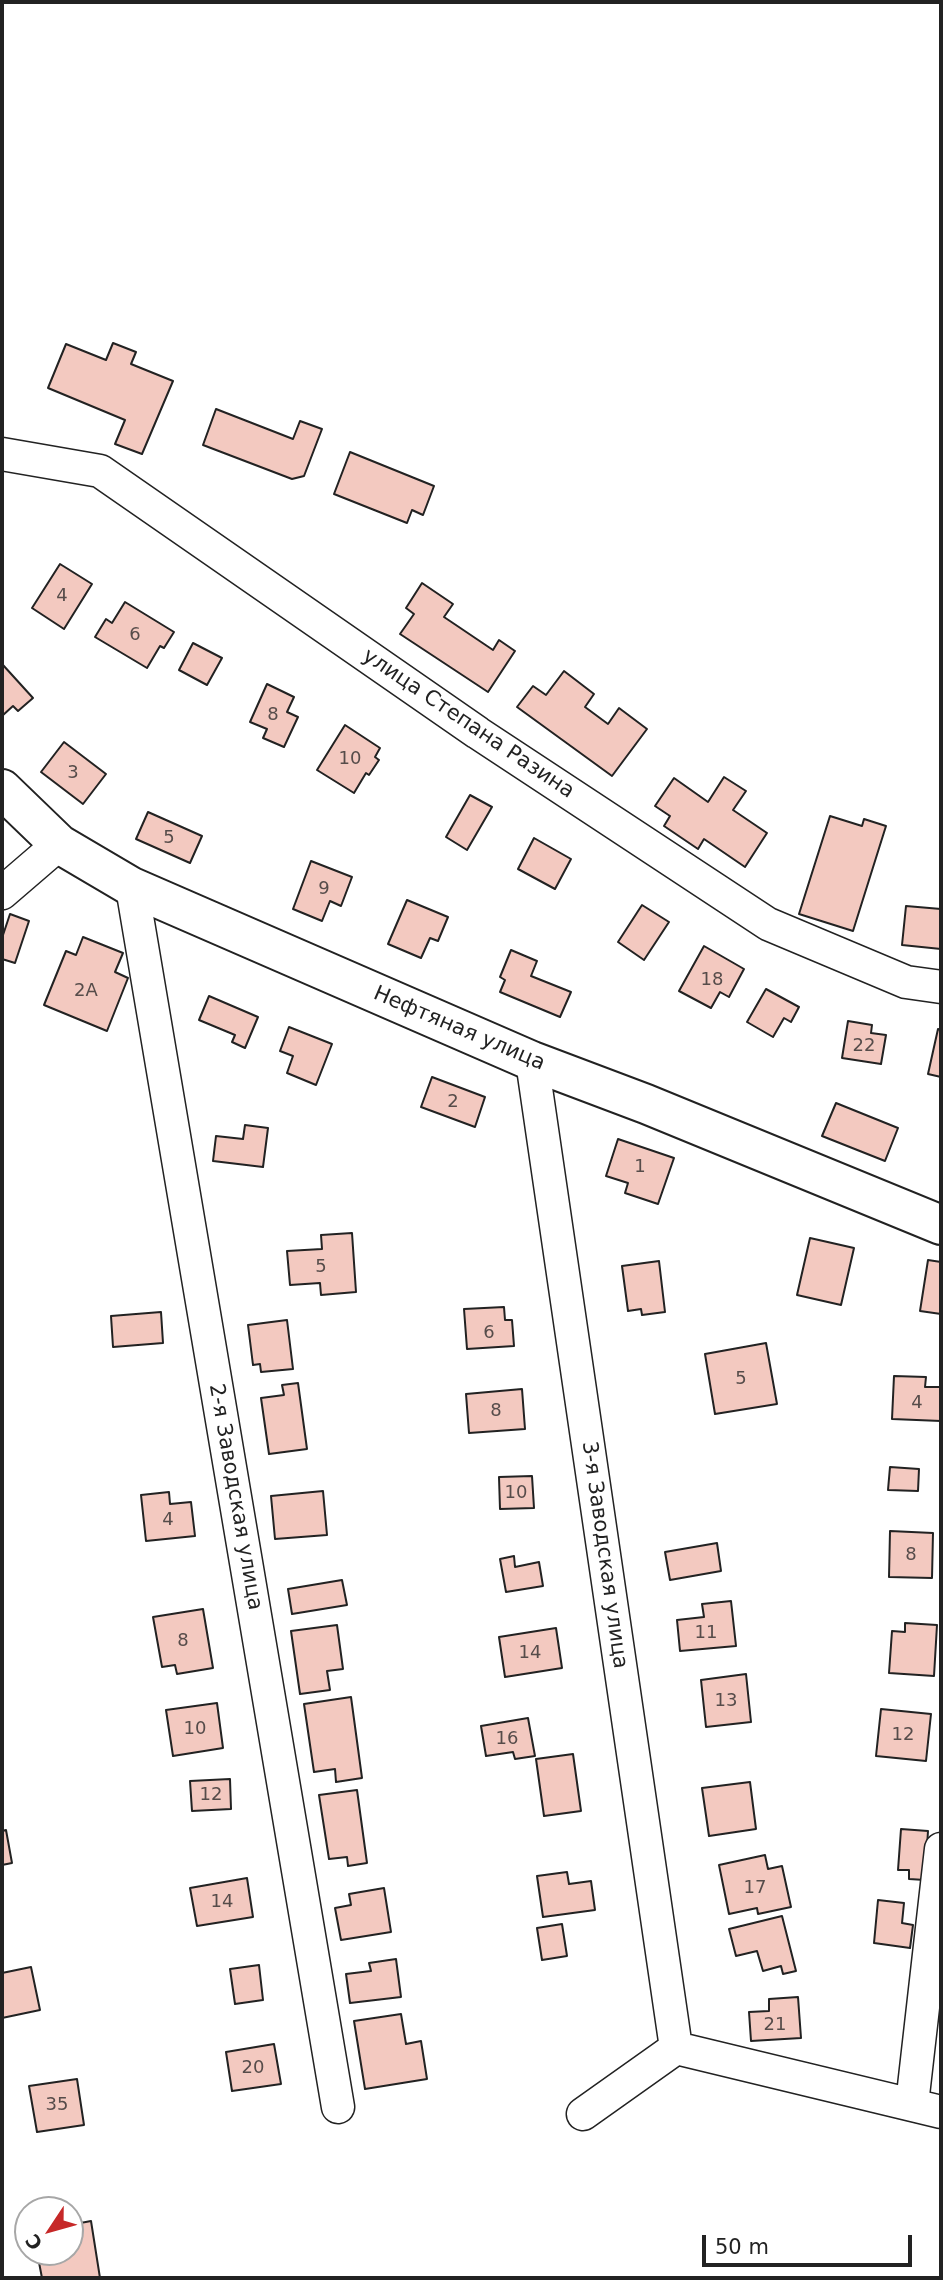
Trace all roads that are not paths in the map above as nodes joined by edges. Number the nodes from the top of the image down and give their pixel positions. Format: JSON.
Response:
{"nodes":[{"id":1,"x":2,"y":454,"type":"edge"},
{"id":2,"x":2,"y":789,"type":"edge"},
{"id":3,"x":59,"y":844,"type":"junction"},
{"id":4,"x":132,"y":887,"type":"junction"},
{"id":5,"x":2,"y":893,"type":"edge"},
{"id":6,"x":941,"y":987,"type":"edge"},
{"id":7,"x":532,"y":1061,"type":"junction"},
{"id":8,"x":941,"y":1225,"type":"edge"},
{"id":9,"x":941,"y":1849,"type":"edge"},
{"id":10,"x":676,"y":2048,"type":"junction"},
{"id":11,"x":338,"y":2107,"type":"dead end"},
{"id":12,"x":927,"y":2108,"type":"edge"},
{"id":13,"x":583,"y":2115,"type":"dead end"}],
"edges":[{"from":1,"to":6,"type":"street","name":"улица Степана Разина"},
{"from":2,"to":3,"type":"main road","name":"Нефтяная улица"},
{"from":3,"to":4,"type":"main road","name":"Нефтяная улица"},
{"from":3,"to":5,"type":"street"},
{"from":4,"to":7,"type":"main road","name":"Нефтяная улица"},
{"from":4,"to":11,"type":"street","name":"2-я Заводская улица"},
{"from":7,"to":8,"type":"main road","name":"Нефтяная улица"},
{"from":7,"to":10,"type":"street","name":"3-я Заводская улица"},
{"from":9,"to":12,"type":"street"},
{"from":10,"to":12,"type":"street"},
{"from":10,"to":13,"type":"street"}]}
